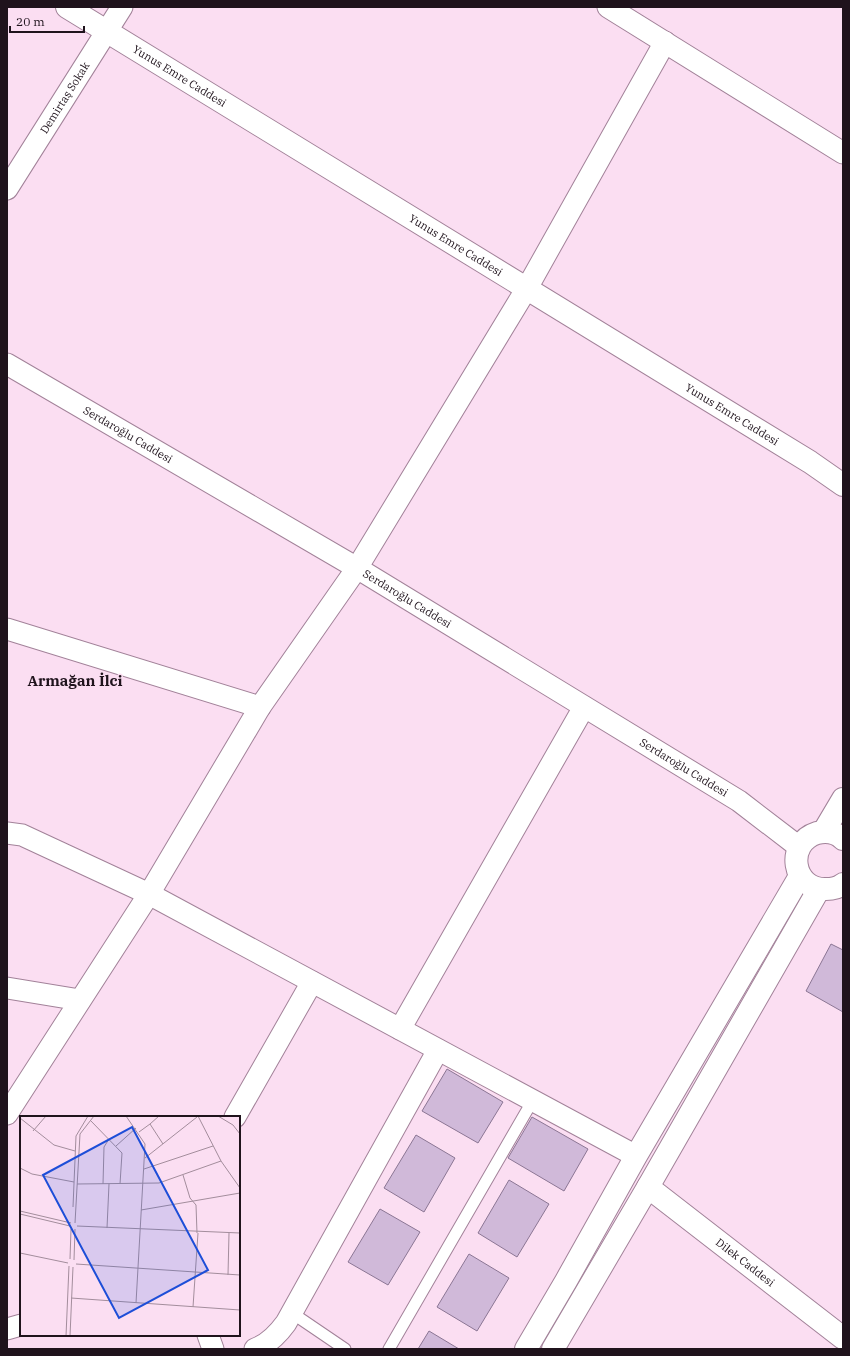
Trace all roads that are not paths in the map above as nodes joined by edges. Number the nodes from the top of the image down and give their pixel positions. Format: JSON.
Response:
{"nodes":[{"id":1,"x":67,"y":7,"type":"edge"},
{"id":2,"x":122,"y":7,"type":"edge"},
{"id":3,"x":608,"y":7,"type":"edge"},
{"id":4,"x":106,"y":31,"type":"junction"},
{"id":5,"x":665,"y":42,"type":"junction"},
{"id":6,"x":843,"y":153,"type":"edge"},
{"id":7,"x":7,"y":189,"type":"edge"},
{"id":8,"x":527,"y":288,"type":"junction"},
{"id":9,"x":7,"y":364,"type":"edge"},
{"id":10,"x":843,"y":485,"type":"edge"},
{"id":11,"x":357,"y":568,"type":"junction"},
{"id":12,"x":7,"y":629,"type":"edge"},
{"id":13,"x":260,"y":707,"type":"junction"},
{"id":14,"x":584,"y":707,"type":"junction"},
{"id":15,"x":843,"y":799,"type":"edge"},
{"id":16,"x":7,"y":833,"type":"edge"},
{"id":17,"x":833,"y":835,"type":"edge"},
{"id":18,"x":799,"y":847,"type":"junction"},
{"id":19,"x":800,"y":876,"type":"junction"},
{"id":20,"x":834,"y":890,"type":"edge"},
{"id":21,"x":149,"y":894,"type":"junction"},
{"id":22,"x":312,"y":982,"type":"junction"},
{"id":23,"x":7,"y":988,"type":"edge"},
{"id":24,"x":80,"y":1000,"type":"junction"},
{"id":25,"x":400,"y":1029,"type":"junction"},
{"id":26,"x":438,"y":1050,"type":"junction"},
{"id":27,"x":30,"y":1078,"type":"junction"},
{"id":28,"x":7,"y":1083,"type":"edge"},
{"id":29,"x":532,"y":1100,"type":"junction"},
{"id":30,"x":7,"y":1114,"type":"edge"},
{"id":31,"x":236,"y":1116,"type":"edge"},
{"id":32,"x":636,"y":1156,"type":"junction"},
{"id":33,"x":648,"y":1187,"type":"junction"},
{"id":34,"x":292,"y":1313,"type":"junction"},
{"id":35,"x":20,"y":1325,"type":"edge"},
{"id":36,"x":7,"y":1329,"type":"edge"},
{"id":37,"x":208,"y":1336,"type":"edge"},
{"id":38,"x":843,"y":1338,"type":"edge"},
{"id":39,"x":213,"y":1349,"type":"edge"},
{"id":40,"x":256,"y":1349,"type":"edge"},
{"id":41,"x":345,"y":1349,"type":"edge"},
{"id":42,"x":389,"y":1349,"type":"edge"},
{"id":43,"x":526,"y":1349,"type":"edge"},
{"id":44,"x":553,"y":1349,"type":"edge"}],
"edges":[{"from":1,"to":4,"type":"main road","name":"Yunus Emre Caddesi"},
{"from":2,"to":4,"type":"street","name":"Demirtaş Sokak"},
{"from":3,"to":5,"type":"street"},
{"from":4,"to":7,"type":"street","name":"Demirtaş Sokak"},
{"from":4,"to":8,"type":"main road","name":"Yunus Emre Caddesi"},
{"from":5,"to":6,"type":"street"},
{"from":5,"to":8,"type":"street"},
{"from":8,"to":10,"type":"main road","name":"Yunus Emre Caddesi"},
{"from":8,"to":11,"type":"street"},
{"from":9,"to":11,"type":"street","name":"Serdaroğlu Caddesi"},
{"from":11,"to":13,"type":"street"},
{"from":11,"to":14,"type":"street","name":"Serdaroğlu Caddesi"},
{"from":12,"to":13,"type":"street"},
{"from":13,"to":21,"type":"street"},
{"from":14,"to":18,"type":"street","name":"Serdaroğlu Caddesi"},
{"from":14,"to":25,"type":"street"},
{"from":15,"to":17,"type":"main road"},
{"from":16,"to":21,"type":"street"},
{"from":17,"to":18,"type":"main road"},
{"from":18,"to":19,"type":"main road"},
{"from":19,"to":20,"type":"main road"},
{"from":19,"to":32,"type":"main road"},
{"from":20,"to":33,"type":"main road"},
{"from":21,"to":22,"type":"street"},
{"from":21,"to":24,"type":"street"},
{"from":22,"to":25,"type":"street"},
{"from":22,"to":31,"type":"street"},
{"from":23,"to":24,"type":"street"},
{"from":24,"to":27,"type":"street"},
{"from":25,"to":26,"type":"street"},
{"from":26,"to":29,"type":"street"},
{"from":26,"to":34,"type":"street"},
{"from":27,"to":28,"type":"street"},
{"from":27,"to":30,"type":"street"},
{"from":29,"to":32,"type":"street"},
{"from":29,"to":42,"type":"lane"},
{"from":32,"to":43,"type":"main road"},
{"from":33,"to":38,"type":"main road","name":"Dilek Caddesi"},
{"from":33,"to":44,"type":"main road"},
{"from":34,"to":40,"type":"street"},
{"from":34,"to":41,"type":"lane"},
{"from":35,"to":36,"type":"street"},
{"from":37,"to":39,"type":"street"}]}
